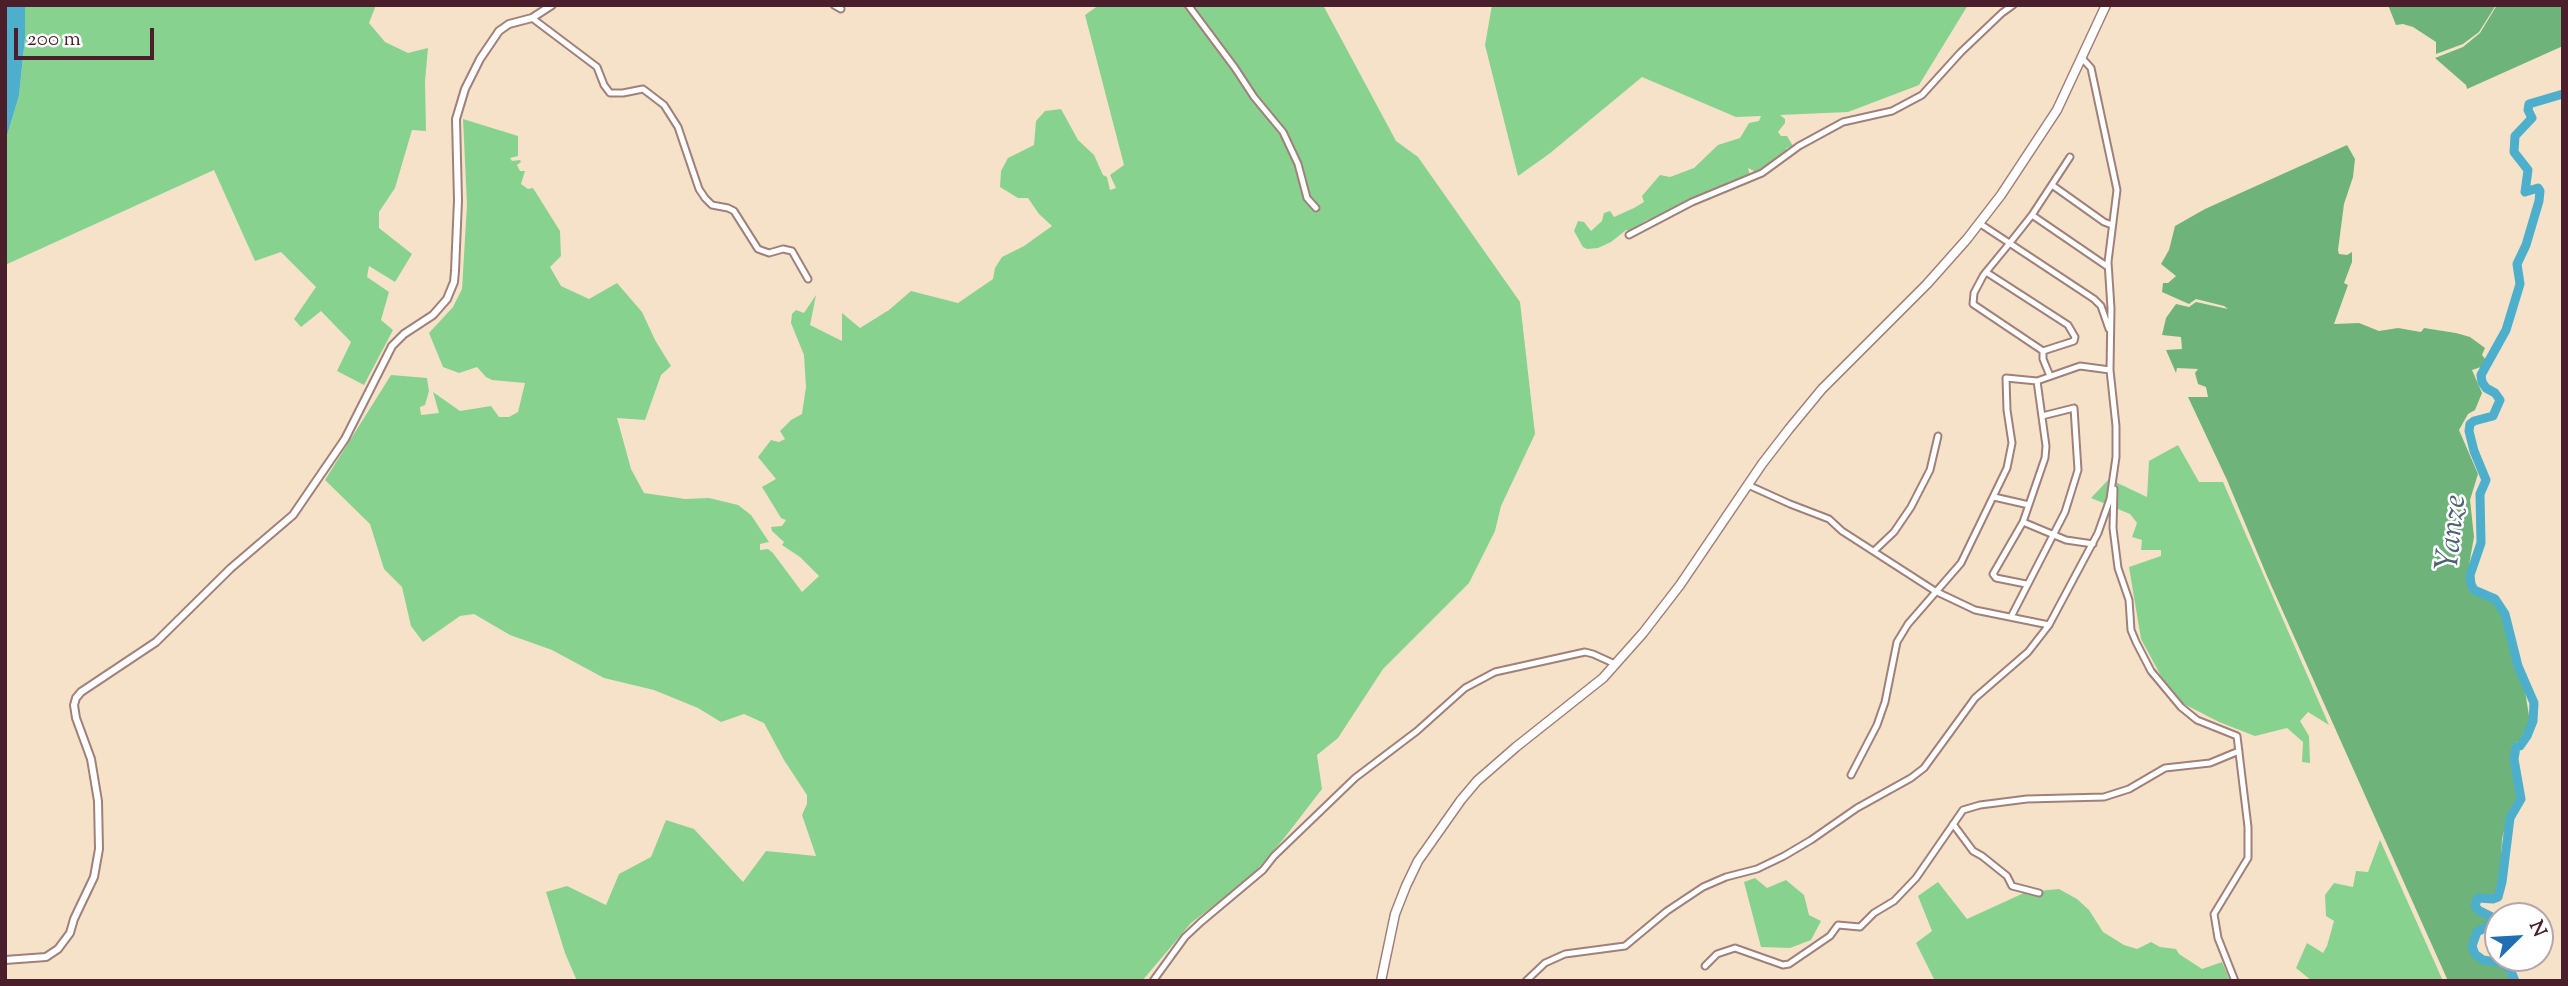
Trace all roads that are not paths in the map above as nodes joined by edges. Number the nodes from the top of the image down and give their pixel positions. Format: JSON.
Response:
{"nodes":[{"id":1,"x":552,"y":5,"type":"edge"},
{"id":2,"x":834,"y":5,"type":"edge"},
{"id":3,"x":1188,"y":5,"type":"edge"},
{"id":4,"x":2013,"y":5,"type":"edge"},
{"id":5,"x":2106,"y":5,"type":"edge"},
{"id":6,"x":841,"y":9,"type":"dead end"},
{"id":7,"x":531,"y":18,"type":"junction"},
{"id":8,"x":2081,"y":57,"type":"junction"},
{"id":9,"x":2070,"y":157,"type":"dead end"},
{"id":10,"x":2052,"y":185,"type":"junction"},
{"id":11,"x":1316,"y":208,"type":"dead end"},
{"id":12,"x":2032,"y":215,"type":"junction"},
{"id":13,"x":1979,"y":223,"type":"junction"},
{"id":14,"x":2112,"y":225,"type":"junction"},
{"id":15,"x":1629,"y":235,"type":"dead end"},
{"id":16,"x":2009,"y":244,"type":"junction"},
{"id":17,"x":2108,"y":267,"type":"junction"},
{"id":18,"x":1986,"y":272,"type":"junction"},
{"id":19,"x":808,"y":279,"type":"dead end"},
{"id":20,"x":2111,"y":335,"type":"junction"},
{"id":21,"x":2043,"y":351,"type":"junction"},
{"id":22,"x":2109,"y":370,"type":"junction"},
{"id":23,"x":2050,"y":376,"type":"junction"},
{"id":24,"x":2036,"y":381,"type":"junction"},
{"id":25,"x":2042,"y":416,"type":"junction"},
{"id":26,"x":1938,"y":436,"type":"dead end"},
{"id":27,"x":2113,"y":482,"type":"junction"},
{"id":28,"x":1748,"y":485,"type":"junction"},
{"id":29,"x":1994,"y":497,"type":"junction"},
{"id":30,"x":2029,"y":506,"type":"junction"},
{"id":31,"x":2023,"y":522,"type":"junction"},
{"id":32,"x":2053,"y":535,"type":"junction"},
{"id":33,"x":2092,"y":544,"type":"junction"},
{"id":34,"x":1874,"y":551,"type":"junction"},
{"id":35,"x":2026,"y":584,"type":"junction"},
{"id":36,"x":1935,"y":591,"type":"junction"},
{"id":37,"x":2011,"y":617,"type":"junction"},
{"id":38,"x":2049,"y":625,"type":"junction"},
{"id":39,"x":1615,"y":664,"type":"junction"},
{"id":40,"x":2239,"y":751,"type":"junction"},
{"id":41,"x":1851,"y":775,"type":"dead end"},
{"id":42,"x":1953,"y":824,"type":"junction"},
{"id":43,"x":2039,"y":893,"type":"dead end"},
{"id":44,"x":5,"y":960,"type":"edge"},
{"id":45,"x":1705,"y":966,"type":"dead end"},
{"id":46,"x":1153,"y":981,"type":"edge"},
{"id":47,"x":1381,"y":981,"type":"edge"},
{"id":48,"x":1526,"y":981,"type":"edge"},
{"id":49,"x":2235,"y":981,"type":"edge"}],
"edges":[{"from":1,"to":7,"type":"main road"},
{"from":2,"to":6,"type":"street"},
{"from":3,"to":11,"type":"street"},
{"from":4,"to":15,"type":"street"},
{"from":5,"to":8,"type":"highway"},
{"from":7,"to":19,"type":"street"},
{"from":7,"to":44,"type":"main road"},
{"from":8,"to":13,"type":"highway"},
{"from":8,"to":14,"type":"street"},
{"from":9,"to":10,"type":"street"},
{"from":10,"to":12,"type":"street"},
{"from":10,"to":14,"type":"street"},
{"from":12,"to":16,"type":"street"},
{"from":12,"to":17,"type":"street"},
{"from":13,"to":16,"type":"street"},
{"from":13,"to":28,"type":"highway"},
{"from":14,"to":17,"type":"street"},
{"from":16,"to":18,"type":"street"},
{"from":16,"to":20,"type":"street"},
{"from":17,"to":20,"type":"street"},
{"from":18,"to":21,"type":"street"},
{"from":18,"to":21,"type":"street"},
{"from":20,"to":22,"type":"street"},
{"from":21,"to":23,"type":"street"},
{"from":22,"to":23,"type":"street"},
{"from":22,"to":27,"type":"street"},
{"from":23,"to":24,"type":"street"},
{"from":24,"to":25,"type":"street"},
{"from":24,"to":29,"type":"street"},
{"from":25,"to":30,"type":"street"},
{"from":25,"to":32,"type":"street"},
{"from":26,"to":34,"type":"street"},
{"from":27,"to":33,"type":"street"},
{"from":27,"to":40,"type":"street"},
{"from":28,"to":34,"type":"street"},
{"from":28,"to":39,"type":"highway"},
{"from":29,"to":30,"type":"street"},
{"from":29,"to":36,"type":"street"},
{"from":30,"to":31,"type":"street"},
{"from":31,"to":32,"type":"street"},
{"from":31,"to":35,"type":"street"},
{"from":32,"to":33,"type":"street"},
{"from":32,"to":35,"type":"street"},
{"from":33,"to":38,"type":"street"},
{"from":34,"to":36,"type":"street"},
{"from":35,"to":37,"type":"street"},
{"from":36,"to":37,"type":"street"},
{"from":36,"to":41,"type":"street"},
{"from":37,"to":38,"type":"street"},
{"from":38,"to":48,"type":"street"},
{"from":39,"to":46,"type":"street"},
{"from":39,"to":47,"type":"highway"},
{"from":40,"to":42,"type":"street"},
{"from":40,"to":49,"type":"street"},
{"from":42,"to":43,"type":"street"},
{"from":42,"to":45,"type":"street"}]}
